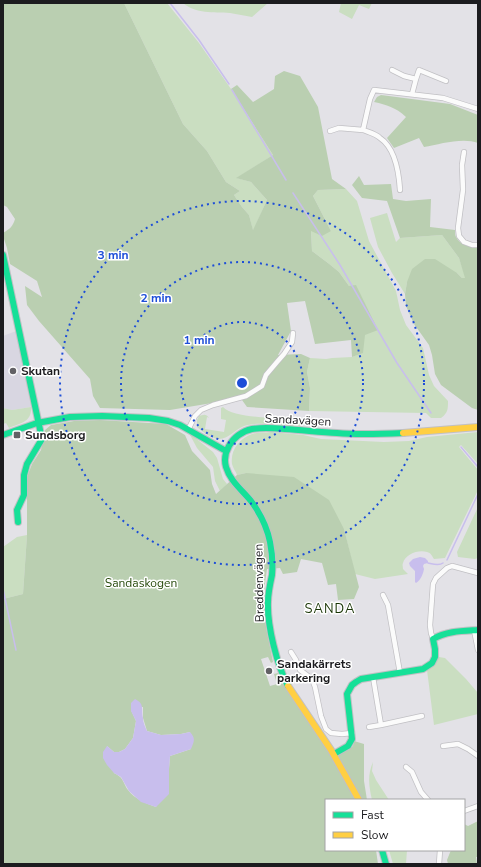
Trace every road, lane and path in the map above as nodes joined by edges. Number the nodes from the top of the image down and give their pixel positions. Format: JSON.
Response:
{"nodes":[{"id":1,"x":392,"y":70,"type":"dead end"},
{"id":2,"x":416,"y":79,"type":"junction"},
{"id":3,"x":446,"y":81,"type":"dead end"},
{"id":4,"x":412,"y":94,"type":"junction"},
{"id":5,"x":478,"y":109,"type":"edge"},
{"id":6,"x":363,"y":130,"type":"junction"},
{"id":7,"x":330,"y":131,"type":"dead end"},
{"id":8,"x":464,"y":152,"type":"dead end"},
{"id":9,"x":400,"y":190,"type":"dead end"},
{"id":10,"x":478,"y":245,"type":"edge"},
{"id":11,"x":3,"y":255,"type":"edge"},
{"id":12,"x":293,"y":333,"type":"dead end"},
{"id":13,"x":39,"y":422,"type":"junction"},
{"id":14,"x":478,"y":427,"type":"edge"},
{"id":15,"x":189,"y":428,"type":"junction"},
{"id":16,"x":3,"y":435,"type":"edge"},
{"id":17,"x":226,"y":451,"type":"junction"},
{"id":18,"x":18,"y":522,"type":"dead end"},
{"id":19,"x":478,"y":573,"type":"edge"},
{"id":20,"x":383,"y":595,"type":"dead end"},
{"id":21,"x":476,"y":630,"type":"edge"},
{"id":22,"x":433,"y":639,"type":"junction"},
{"id":23,"x":478,"y":650,"type":"edge"},
{"id":24,"x":291,"y":652,"type":"dead end"},
{"id":25,"x":400,"y":673,"type":"junction"},
{"id":26,"x":373,"y":677,"type":"junction"},
{"id":27,"x":422,"y":716,"type":"dead end"},
{"id":28,"x":381,"y":725,"type":"junction"},
{"id":29,"x":369,"y":726,"type":"dead end"},
{"id":30,"x":352,"y":733,"type":"junction"},
{"id":31,"x":443,"y":746,"type":"dead end"},
{"id":32,"x":334,"y":754,"type":"junction"},
{"id":33,"x":478,"y":756,"type":"edge"},
{"id":34,"x":406,"y":767,"type":"dead end"},
{"id":35,"x":358,"y":799,"type":"edge"},
{"id":36,"x":427,"y":799,"type":"edge"},
{"id":37,"x":478,"y":806,"type":"edge"},
{"id":38,"x":465,"y":810,"type":"edge"},
{"id":39,"x":382,"y":851,"type":"edge"},
{"id":40,"x":440,"y":851,"type":"edge"},
{"id":41,"x":386,"y":864,"type":"edge"},
{"id":42,"x":439,"y":864,"type":"edge"}],
"edges":[{"from":1,"to":2,"type":"street"},
{"from":2,"to":3,"type":"street"},
{"from":2,"to":4,"type":"street"},
{"from":4,"to":5,"type":"street"},
{"from":4,"to":6,"type":"street"},
{"from":6,"to":7,"type":"street"},
{"from":6,"to":9,"type":"street"},
{"from":8,"to":10,"type":"street"},
{"from":11,"to":13,"type":"street"},
{"from":12,"to":15,"type":"street"},
{"from":13,"to":15,"type":"street"},
{"from":13,"to":16,"type":"street"},
{"from":13,"to":18,"type":"street"},
{"from":14,"to":17,"type":"street","name":"Sandavägen"},
{"from":15,"to":17,"type":"street"},
{"from":17,"to":32,"type":"street","name":"Breddenvägen"},
{"from":19,"to":22,"type":"street"},
{"from":20,"to":25,"type":"street"},
{"from":21,"to":22,"type":"street"},
{"from":21,"to":23,"type":"street"},
{"from":22,"to":25,"type":"street"},
{"from":24,"to":30,"type":"street"},
{"from":25,"to":26,"type":"street"},
{"from":26,"to":28,"type":"street"},
{"from":26,"to":30,"type":"street"},
{"from":27,"to":28,"type":"street"},
{"from":28,"to":29,"type":"street"},
{"from":30,"to":32,"type":"street"},
{"from":31,"to":33,"type":"street"},
{"from":32,"to":35,"type":"street","name":"Breddenvägen"},
{"from":34,"to":36,"type":"street"},
{"from":37,"to":38,"type":"street"},
{"from":39,"to":41,"type":"street"},
{"from":40,"to":42,"type":"street"}]}
